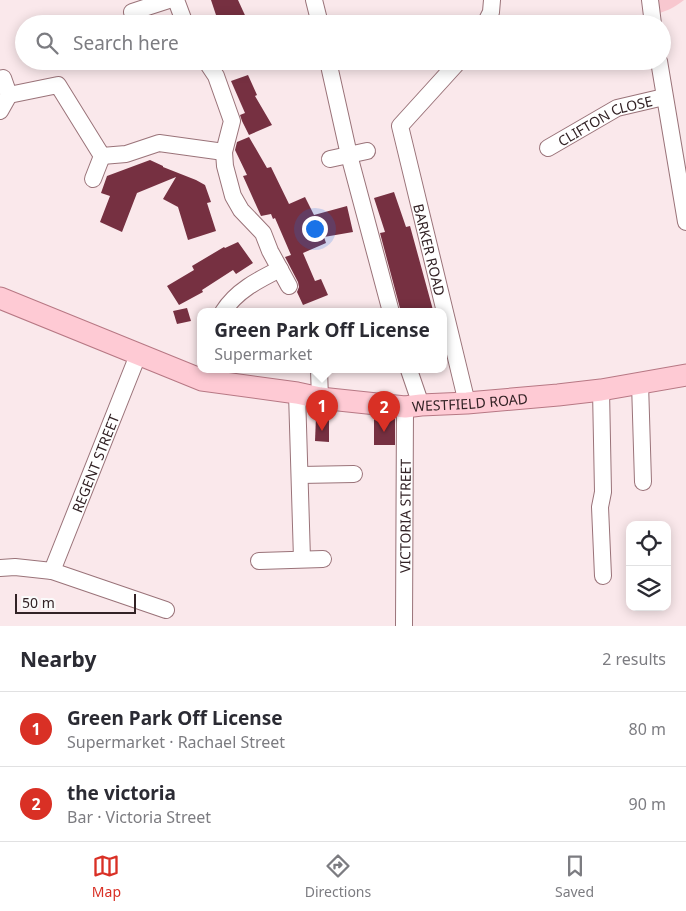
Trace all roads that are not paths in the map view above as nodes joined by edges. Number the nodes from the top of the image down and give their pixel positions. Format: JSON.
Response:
{"nodes":[{"id":1,"x":314,"y":0,"type":"edge"},
{"id":2,"x":492,"y":0,"type":"edge"},
{"id":3,"x":650,"y":0,"type":"edge"},
{"id":4,"x":169,"y":1,"type":"edge"},
{"id":5,"x":132,"y":12,"type":"dead end"},
{"id":6,"x":179,"y":15,"type":"edge"},
{"id":7,"x":318,"y":15,"type":"edge"},
{"id":8,"x":490,"y":15,"type":"edge"},
{"id":9,"x":652,"y":15,"type":"edge"},
{"id":10,"x":212,"y":70,"type":"edge"},
{"id":11,"x":330,"y":70,"type":"edge"},
{"id":12,"x":451,"y":70,"type":"edge"},
{"id":13,"x":660,"y":70,"type":"edge"},
{"id":14,"x":3,"y":78,"type":"dead end"},
{"id":15,"x":9,"y":95,"type":"junction"},
{"id":16,"x":664,"y":97,"type":"junction"},
{"id":17,"x":0,"y":110,"type":"edge"},
{"id":18,"x":548,"y":148,"type":"dead end"},
{"id":19,"x":367,"y":151,"type":"dead end"},
{"id":20,"x":224,"y":152,"type":"junction"},
{"id":21,"x":349,"y":155,"type":"junction"},
{"id":22,"x":102,"y":156,"type":"junction"},
{"id":23,"x":330,"y":159,"type":"dead end"},
{"id":24,"x":93,"y":179,"type":"dead end"},
{"id":25,"x":686,"y":222,"type":"edge"},
{"id":26,"x":280,"y":269,"type":"junction"},
{"id":27,"x":289,"y":286,"type":"dead end"},
{"id":28,"x":0,"y":298,"type":"edge"},
{"id":29,"x":227,"y":308,"type":"edge"},
{"id":30,"x":390,"y":308,"type":"edge"},
{"id":31,"x":444,"y":308,"type":"edge"},
{"id":32,"x":447,"y":320,"type":"edge"},
{"id":33,"x":138,"y":355,"type":"junction"},
{"id":34,"x":319,"y":373,"type":"edge"},
{"id":35,"x":409,"y":373,"type":"edge"},
{"id":36,"x":203,"y":375,"type":"edge"},
{"id":37,"x":686,"y":375,"type":"edge"},
{"id":38,"x":640,"y":383,"type":"junction"},
{"id":39,"x":601,"y":390,"type":"junction"},
{"id":40,"x":297,"y":393,"type":"junction"},
{"id":41,"x":320,"y":398,"type":"junction"},
{"id":42,"x":467,"y":403,"type":"junction"},
{"id":43,"x":413,"y":406,"type":"junction"},
{"id":44,"x":354,"y":474,"type":"dead end"},
{"id":45,"x":300,"y":475,"type":"junction"},
{"id":46,"x":643,"y":482,"type":"dead end"},
{"id":47,"x":323,"y":558,"type":"dead end"},
{"id":48,"x":302,"y":559,"type":"junction"},
{"id":49,"x":258,"y":561,"type":"dead end"},
{"id":50,"x":0,"y":568,"type":"edge"},
{"id":51,"x":52,"y":571,"type":"junction"},
{"id":52,"x":603,"y":576,"type":"dead end"},
{"id":53,"x":166,"y":610,"type":"dead end"},
{"id":54,"x":404,"y":626,"type":"edge"}],
"edges":[{"from":1,"to":7,"type":"street"},
{"from":2,"to":8,"type":"street"},
{"from":3,"to":9,"type":"street"},
{"from":4,"to":5,"type":"street"},
{"from":4,"to":6,"type":"street"},
{"from":10,"to":20,"type":"street"},
{"from":11,"to":21,"type":"street"},
{"from":12,"to":31,"type":"street","name":"BARKER ROAD"},
{"from":13,"to":16,"type":"street"},
{"from":14,"to":15,"type":"street"},
{"from":15,"to":17,"type":"street"},
{"from":15,"to":22,"type":"street"},
{"from":16,"to":18,"type":"street","name":"CLIFTON CLOSE"},
{"from":16,"to":25,"type":"street"},
{"from":19,"to":21,"type":"street"},
{"from":20,"to":22,"type":"street"},
{"from":20,"to":26,"type":"street"},
{"from":21,"to":23,"type":"street"},
{"from":21,"to":30,"type":"street"},
{"from":22,"to":24,"type":"street"},
{"from":26,"to":27,"type":"street"},
{"from":26,"to":29,"type":"street"},
{"from":28,"to":33,"type":"main road","name":"WESTFIELD ROAD"},
{"from":32,"to":42,"type":"street","name":"BARKER ROAD"},
{"from":33,"to":36,"type":"main road","name":"WESTFIELD ROAD"},
{"from":33,"to":51,"type":"street","name":"REGENT STREET"},
{"from":34,"to":41,"type":"street"},
{"from":35,"to":43,"type":"street","name":"VICTORIA STREET"},
{"from":36,"to":40,"type":"main road","name":"WESTFIELD ROAD"},
{"from":37,"to":38,"type":"main road","name":"WESTFIELD ROAD"},
{"from":38,"to":39,"type":"main road","name":"WESTFIELD ROAD"},
{"from":38,"to":46,"type":"street"},
{"from":39,"to":42,"type":"main road","name":"WESTFIELD ROAD"},
{"from":39,"to":52,"type":"street"},
{"from":40,"to":41,"type":"main road","name":"WESTFIELD ROAD"},
{"from":40,"to":45,"type":"street"},
{"from":41,"to":43,"type":"main road","name":"WESTFIELD ROAD"},
{"from":42,"to":43,"type":"main road","name":"WESTFIELD ROAD"},
{"from":43,"to":54,"type":"street","name":"VICTORIA STREET"},
{"from":44,"to":45,"type":"street"},
{"from":45,"to":48,"type":"street"},
{"from":47,"to":48,"type":"street"},
{"from":48,"to":49,"type":"street"},
{"from":50,"to":51,"type":"street"},
{"from":51,"to":53,"type":"street"}]}
